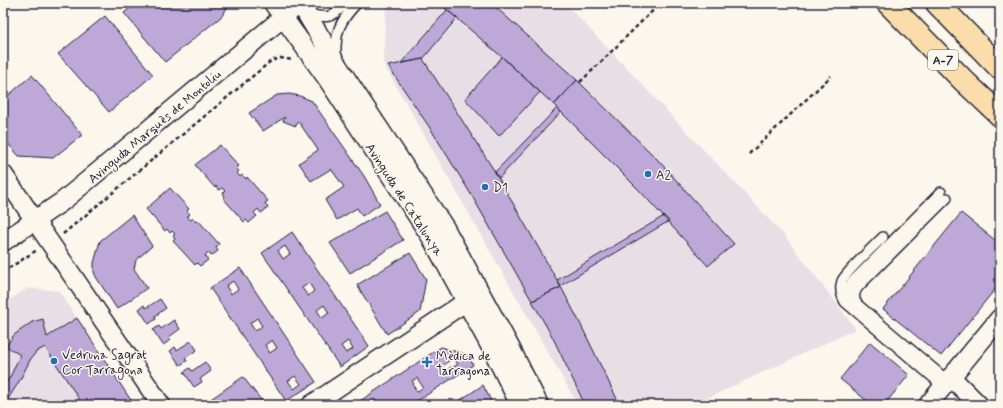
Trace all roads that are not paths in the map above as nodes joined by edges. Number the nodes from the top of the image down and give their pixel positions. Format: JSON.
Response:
{"nodes":[{"id":1,"x":347,"y":3,"type":"edge"},
{"id":2,"x":357,"y":3,"type":"edge"},
{"id":3,"x":888,"y":3,"type":"edge"},
{"id":4,"x":937,"y":3,"type":"edge"},
{"id":5,"x":302,"y":7,"type":"edge"},
{"id":6,"x":279,"y":10,"type":"edge"},
{"id":7,"x":336,"y":63,"type":"junction"},
{"id":8,"x":1000,"y":68,"type":"edge"},
{"id":9,"x":1000,"y":115,"type":"edge"},
{"id":10,"x":3,"y":174,"type":"edge"},
{"id":11,"x":35,"y":220,"type":"junction"},
{"id":12,"x":883,"y":237,"type":"dead end"},
{"id":13,"x":3,"y":242,"type":"edge"},
{"id":14,"x":467,"y":301,"type":"junction"},
{"id":15,"x":851,"y":307,"type":"junction"},
{"id":16,"x":1000,"y":318,"type":"edge"},
{"id":17,"x":957,"y":370,"type":"junction"},
{"id":18,"x":933,"y":400,"type":"edge"},
{"id":19,"x":161,"y":405,"type":"edge"},
{"id":20,"x":312,"y":405,"type":"edge"},
{"id":21,"x":520,"y":405,"type":"edge"},
{"id":22,"x":539,"y":405,"type":"edge"},
{"id":23,"x":979,"y":405,"type":"edge"}],
"edges":[{"from":1,"to":5,"type":"lane"},
{"from":2,"to":7,"type":"lane"},
{"from":3,"to":9,"type":"highway","number":"A-7"},
{"from":4,"to":8,"type":"highway","number":"A-7"},
{"from":5,"to":6,"type":"street","name":"Avinguda Marquès de Montoliu"},
{"from":5,"to":7,"type":"street","name":"Avinguda de Catalunya"},
{"from":6,"to":11,"type":"street","name":"Avinguda Marquès de Montoliu"},
{"from":6,"to":14,"type":"street","name":"Avinguda de Catalunya"},
{"from":7,"to":22,"type":"street","name":"Avinguda de Catalunya"},
{"from":10,"to":11,"type":"street"},
{"from":11,"to":13,"type":"street","name":"Avinguda Marquès de Montoliu"},
{"from":11,"to":19,"type":"street"},
{"from":12,"to":15,"type":"lane"},
{"from":14,"to":20,"type":"street"},
{"from":14,"to":21,"type":"street","name":"Avinguda de Catalunya"},
{"from":15,"to":17,"type":"lane"},
{"from":15,"to":18,"type":"lane"},
{"from":16,"to":17,"type":"street"},
{"from":17,"to":18,"type":"street"},
{"from":17,"to":23,"type":"street"}]}
